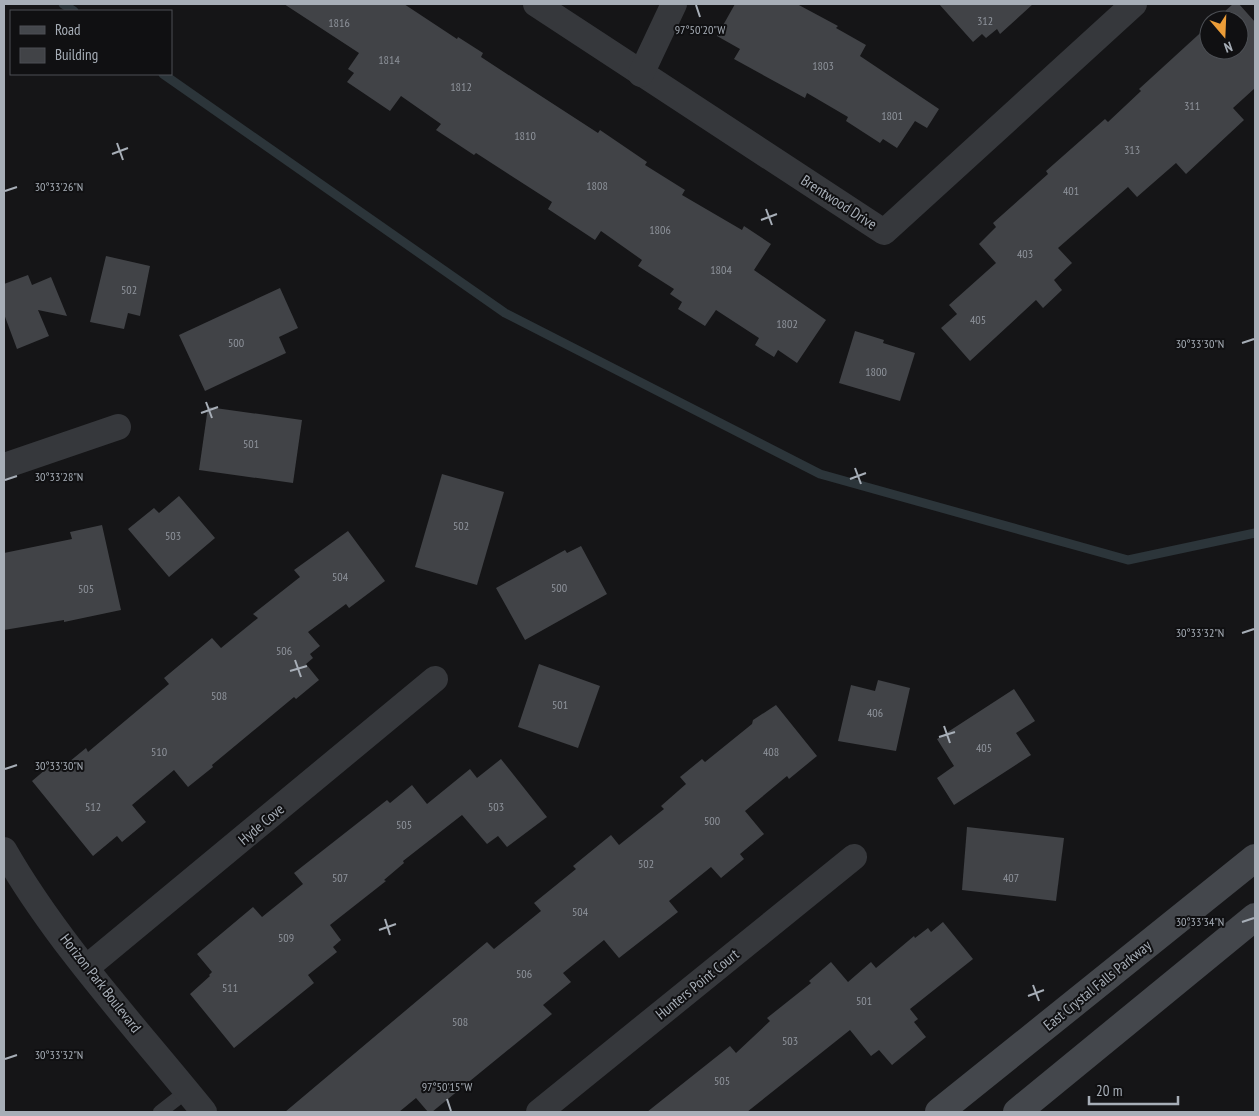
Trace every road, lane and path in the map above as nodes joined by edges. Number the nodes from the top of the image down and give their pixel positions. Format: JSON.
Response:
{"nodes":[{"id":1,"x":536,"y":4,"type":"edge"},
{"id":2,"x":674,"y":4,"type":"edge"},
{"id":3,"x":1134,"y":4,"type":"edge"},
{"id":4,"x":641,"y":74,"type":"junction"},
{"id":5,"x":118,"y":427,"type":"dead end"},
{"id":6,"x":4,"y":466,"type":"edge"},
{"id":7,"x":435,"y":679,"type":"dead end"},
{"id":8,"x":4,"y":850,"type":"edge"},
{"id":9,"x":854,"y":857,"type":"dead end"},
{"id":10,"x":1255,"y":858,"type":"edge"},
{"id":11,"x":1255,"y":917,"type":"edge"},
{"id":12,"x":86,"y":968,"type":"junction"},
{"id":13,"x":187,"y":1091,"type":"junction"},
{"id":14,"x":160,"y":1112,"type":"edge"},
{"id":15,"x":204,"y":1112,"type":"edge"},
{"id":16,"x":539,"y":1112,"type":"edge"},
{"id":17,"x":939,"y":1112,"type":"edge"},
{"id":18,"x":1017,"y":1112,"type":"edge"}],
"edges":[{"from":1,"to":4,"type":"street","name":"Brentwood Drive"},
{"from":2,"to":4,"type":"street"},
{"from":3,"to":4,"type":"street","name":"Brentwood Drive"},
{"from":5,"to":6,"type":"street"},
{"from":7,"to":12,"type":"street","name":"Hyde Cove"},
{"from":8,"to":12,"type":"street","name":"Horizon Park Boulevard"},
{"from":9,"to":16,"type":"street","name":"Hunters Point Court"},
{"from":10,"to":17,"type":"main road","name":"East Crystal Falls Parkway"},
{"from":11,"to":18,"type":"main road"},
{"from":12,"to":13,"type":"street","name":"Horizon Park Boulevard"},
{"from":13,"to":14,"type":"lane"},
{"from":13,"to":15,"type":"street","name":"Horizon Park Boulevard"}]}
